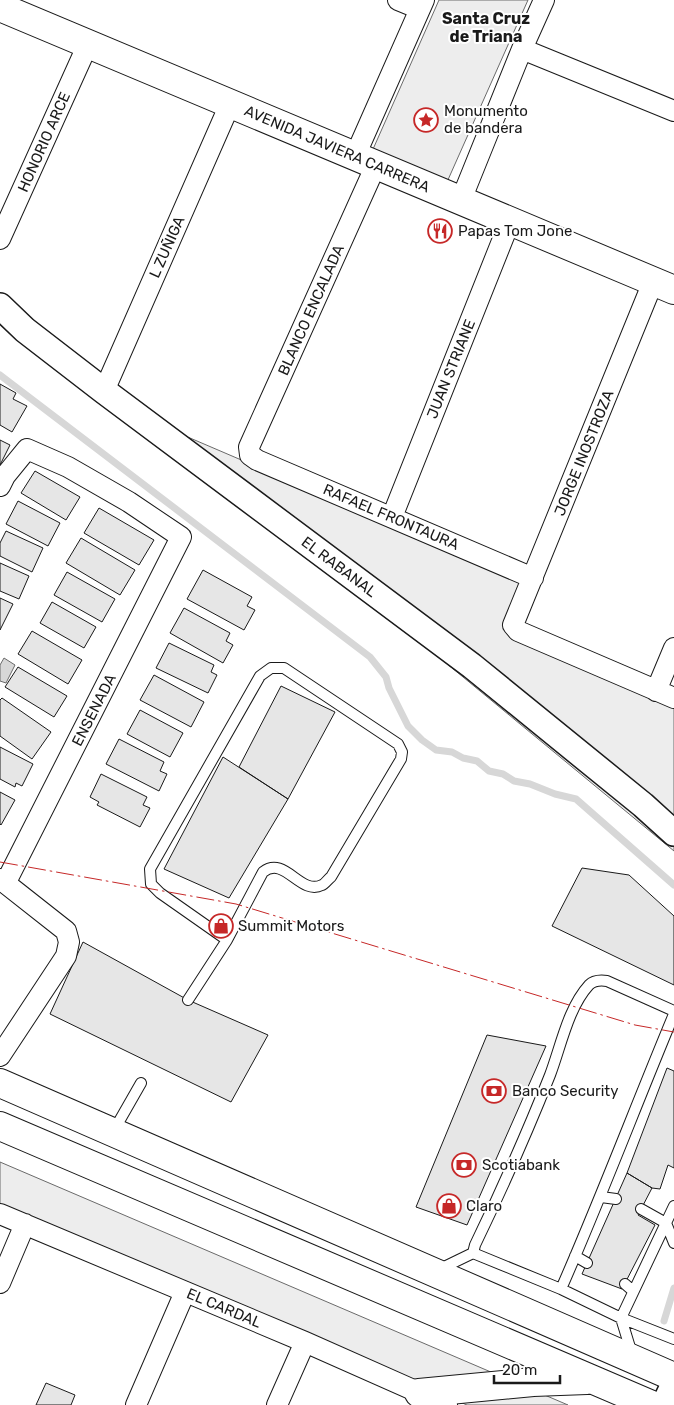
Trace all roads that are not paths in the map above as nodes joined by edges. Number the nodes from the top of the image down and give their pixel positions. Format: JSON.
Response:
{"nodes":[{"id":1,"x":398,"y":0,"type":"edge"},
{"id":2,"x":544,"y":0,"type":"edge"},
{"id":3,"x":422,"y":5,"type":"edge"},
{"id":4,"x":0,"y":7,"type":"edge"},
{"id":5,"x":88,"y":44,"type":"junction"},
{"id":6,"x":522,"y":49,"type":"junction"},
{"id":7,"x":230,"y":104,"type":"junction"},
{"id":8,"x":674,"y":111,"type":"edge"},
{"id":9,"x":366,"y":161,"type":"junction"},
{"id":10,"x":461,"y":200,"type":"junction"},
{"id":11,"x":510,"y":221,"type":"junction"},
{"id":12,"x":0,"y":239,"type":"edge"},
{"id":13,"x":664,"y":286,"type":"edge"},
{"id":14,"x":0,"y":306,"type":"edge"},
{"id":15,"x":104,"y":391,"type":"junction"},
{"id":16,"x":250,"y":455,"type":"joint"},
{"id":17,"x":0,"y":486,"type":"edge"},
{"id":18,"x":392,"y":517,"type":"junction"},
{"id":19,"x":533,"y":578,"type":"junction"},
{"id":20,"x":674,"y":648,"type":"edge"},
{"id":21,"x":665,"y":694,"type":"edge"},
{"id":22,"x":674,"y":833,"type":"edge"},
{"id":23,"x":3,"y":880,"type":"edge"},
{"id":24,"x":227,"y":940,"type":"junction"},
{"id":25,"x":188,"y":1000,"type":"dead end"},
{"id":26,"x":674,"y":1012,"type":"edge"},
{"id":27,"x":0,"y":1056,"type":"edge"},
{"id":28,"x":0,"y":1083,"type":"edge"},
{"id":29,"x":141,"y":1083,"type":"dead end"},
{"id":30,"x":0,"y":1126,"type":"edge"},
{"id":31,"x":113,"y":1132,"type":"junction"},
{"id":32,"x":601,"y":1197,"type":"junction"},
{"id":33,"x":616,"y":1198,"type":"dead end"},
{"id":34,"x":674,"y":1206,"type":"edge"},
{"id":35,"x":641,"y":1209,"type":"dead end"},
{"id":36,"x":0,"y":1214,"type":"edge"},
{"id":37,"x":666,"y":1223,"type":"junction"},
{"id":38,"x":25,"y":1224,"type":"junction"},
{"id":39,"x":674,"y":1243,"type":"edge"},
{"id":40,"x":472,"y":1253,"type":"junction"},
{"id":41,"x":575,"y":1256,"type":"junction"},
{"id":42,"x":587,"y":1263,"type":"dead end"},
{"id":43,"x":435,"y":1272,"type":"junction"},
{"id":44,"x":0,"y":1284,"type":"edge"},
{"id":45,"x":561,"y":1288,"type":"junction"},
{"id":46,"x":185,"y":1292,"type":"junction"},
{"id":47,"x":621,"y":1318,"type":"junction"},
{"id":48,"x":674,"y":1340,"type":"edge"},
{"id":49,"x":304,"y":1342,"type":"junction"},
{"id":50,"x":634,"y":1360,"type":"junction"},
{"id":51,"x":674,"y":1377,"type":"edge"},
{"id":52,"x":593,"y":1380,"type":"junction"},
{"id":53,"x":674,"y":1384,"type":"edge"},
{"id":54,"x":419,"y":1392,"type":"junction"},
{"id":55,"x":136,"y":1405,"type":"edge"},
{"id":56,"x":277,"y":1405,"type":"edge"},
{"id":57,"x":447,"y":1405,"type":"edge"},
{"id":58,"x":652,"y":1405,"type":"edge"},
{"id":59,"x":664,"y":1405,"type":"edge"}],
"edges":[{"from":1,"to":3,"type":"street"},
{"from":2,"to":6,"type":"street"},
{"from":3,"to":9,"type":"street","name":"BLANCO ENCALADA"},
{"from":4,"to":5,"type":"main road","name":"AVENIDA JAVIERA CARRERA"},
{"from":5,"to":7,"type":"main road","name":"AVENIDA JAVIERA CARRERA"},
{"from":5,"to":12,"type":"street","name":"HONORIO ARCE"},
{"from":6,"to":8,"type":"street"},
{"from":6,"to":10,"type":"street"},
{"from":7,"to":9,"type":"main road","name":"AVENIDA JAVIERA CARRERA"},
{"from":7,"to":15,"type":"street","name":"L ZUÑIGA"},
{"from":9,"to":10,"type":"main road","name":"AVENIDA JAVIERA CARRERA"},
{"from":9,"to":16,"type":"street","name":"BLANCO ENCALADA"},
{"from":10,"to":11,"type":"main road","name":"AVENIDA JAVIERA CARRERA"},
{"from":11,"to":13,"type":"main road","name":"AVENIDA JAVIERA CARRERA"},
{"from":11,"to":18,"type":"street","name":"JUAN STRIANE"},
{"from":13,"to":19,"type":"street","name":"JORGE INOSTROZA"},
{"from":14,"to":15,"type":"street","name":"EL RABANAL"},
{"from":15,"to":22,"type":"street","name":"EL RABANAL"},
{"from":16,"to":18,"type":"street","name":"RAFAEL FRONTAURA"},
{"from":17,"to":23,"type":"street","name":"ENSENADA"},
{"from":18,"to":19,"type":"street","name":"RAFAEL FRONTAURA"},
{"from":19,"to":21,"type":"street","name":"JORGE INOSTROZA"},
{"from":20,"to":21,"type":"street"},
{"from":23,"to":27,"type":"street"},
{"from":24,"to":24,"type":"lane"},
{"from":24,"to":25,"type":"lane"},
{"from":26,"to":32,"type":"lane"},
{"from":26,"to":40,"type":"lane"},
{"from":28,"to":31,"type":"main road"},
{"from":29,"to":31,"type":"lane"},
{"from":30,"to":52,"type":"main road"},
{"from":31,"to":43,"type":"main road"},
{"from":32,"to":33,"type":"lane"},
{"from":32,"to":41,"type":"lane"},
{"from":34,"to":37,"type":"lane"},
{"from":35,"to":37,"type":"lane"},
{"from":36,"to":38,"type":"street","name":"EL CARDAL"},
{"from":37,"to":39,"type":"lane"},
{"from":37,"to":47,"type":"lane"},
{"from":38,"to":44,"type":"street"},
{"from":38,"to":46,"type":"street","name":"EL CARDAL"},
{"from":40,"to":43,"type":"lane"},
{"from":40,"to":45,"type":"lane"},
{"from":41,"to":42,"type":"lane"},
{"from":41,"to":45,"type":"lane"},
{"from":43,"to":50,"type":"main road"},
{"from":45,"to":47,"type":"lane"},
{"from":46,"to":49,"type":"street","name":"EL CARDAL"},
{"from":46,"to":55,"type":"street"},
{"from":47,"to":48,"type":"lane"},
{"from":47,"to":50,"type":"lane"},
{"from":49,"to":54,"type":"street","name":"EL CARDAL"},
{"from":49,"to":56,"type":"street"},
{"from":50,"to":51,"type":"main road"},
{"from":52,"to":54,"type":"main road"},
{"from":52,"to":58,"type":"main road"},
{"from":53,"to":59,"type":"street"},
{"from":54,"to":57,"type":"street","name":"EL CARDAL"}]}
